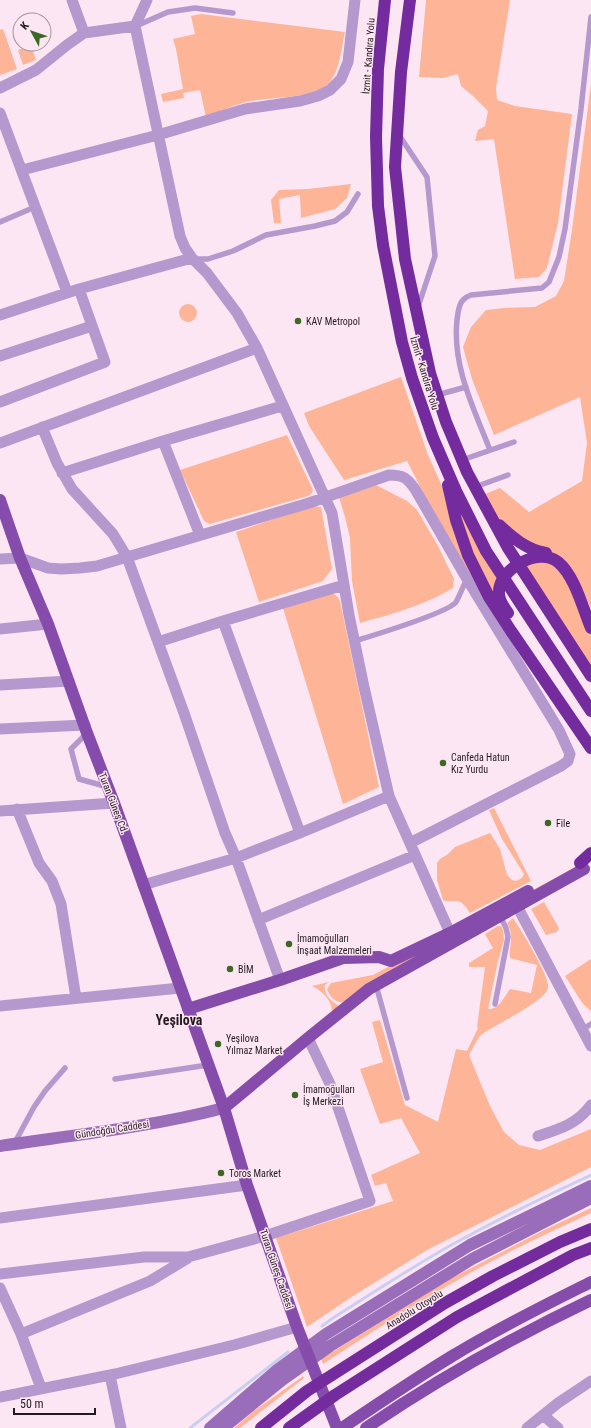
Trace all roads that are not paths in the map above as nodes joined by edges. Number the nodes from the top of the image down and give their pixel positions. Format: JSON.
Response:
{"nodes":[{"id":1,"x":72,"y":0,"type":"edge"},
{"id":2,"x":147,"y":0,"type":"edge"},
{"id":3,"x":355,"y":0,"type":"edge"},
{"id":4,"x":384,"y":0,"type":"edge"},
{"id":5,"x":410,"y":0,"type":"edge"},
{"id":6,"x":233,"y":13,"type":"dead end"},
{"id":7,"x":591,"y":17,"type":"edge"},
{"id":8,"x":135,"y":26,"type":"junction"},
{"id":9,"x":84,"y":33,"type":"junction"},
{"id":10,"x":0,"y":88,"type":"edge"},
{"id":11,"x":0,"y":113,"type":"edge"},
{"id":12,"x":398,"y":133,"type":"junction"},
{"id":13,"x":158,"y":135,"type":"junction"},
{"id":14,"x":22,"y":170,"type":"junction"},
{"id":15,"x":358,"y":194,"type":"dead end"},
{"id":16,"x":35,"y":207,"type":"junction"},
{"id":17,"x":0,"y":222,"type":"edge"},
{"id":18,"x":192,"y":258,"type":"junction"},
{"id":19,"x":79,"y":289,"type":"junction"},
{"id":20,"x":67,"y":292,"type":"junction"},
{"id":21,"x":417,"y":312,"type":"junction"},
{"id":22,"x":0,"y":315,"type":"edge"},
{"id":23,"x":92,"y":326,"type":"junction"},
{"id":24,"x":257,"y":348,"type":"junction"},
{"id":25,"x":0,"y":356,"type":"edge"},
{"id":26,"x":466,"y":386,"type":"junction"},
{"id":27,"x":437,"y":395,"type":"junction"},
{"id":28,"x":0,"y":402,"type":"edge"},
{"id":29,"x":282,"y":406,"type":"junction"},
{"id":30,"x":42,"y":427,"type":"junction"},
{"id":31,"x":163,"y":441,"type":"junction"},
{"id":32,"x":514,"y":442,"type":"dead end"},
{"id":33,"x":0,"y":443,"type":"edge"},
{"id":34,"x":490,"y":450,"type":"junction"},
{"id":35,"x":462,"y":461,"type":"junction"},
{"id":36,"x":445,"y":464,"type":"junction"},
{"id":37,"x":62,"y":473,"type":"junction"},
{"id":38,"x":508,"y":475,"type":"dead end"},
{"id":39,"x":475,"y":488,"type":"junction"},
{"id":40,"x":326,"y":497,"type":"junction"},
{"id":41,"x":0,"y":500,"type":"edge"},
{"id":42,"x":490,"y":516,"type":"junction"},
{"id":43,"x":200,"y":535,"type":"junction"},
{"id":44,"x":127,"y":557,"type":"junction"},
{"id":45,"x":20,"y":558,"type":"junction"},
{"id":46,"x":0,"y":559,"type":"edge"},
{"id":47,"x":466,"y":579,"type":"junction"},
{"id":48,"x":344,"y":584,"type":"junction"},
{"id":49,"x":591,"y":613,"type":"edge"},
{"id":50,"x":223,"y":621,"type":"junction"},
{"id":51,"x":48,"y":624,"type":"junction"},
{"id":52,"x":591,"y":628,"type":"edge"},
{"id":53,"x":0,"y":629,"type":"edge"},
{"id":54,"x":355,"y":641,"type":"junction"},
{"id":55,"x":158,"y":642,"type":"junction"},
{"id":56,"x":591,"y":676,"type":"edge"},
{"id":57,"x":69,"y":681,"type":"junction"},
{"id":58,"x":0,"y":685,"type":"edge"},
{"id":59,"x":591,"y":711,"type":"edge"},
{"id":60,"x":0,"y":729,"type":"edge"},
{"id":61,"x":86,"y":729,"type":"junction"},
{"id":62,"x":591,"y":734,"type":"edge"},
{"id":63,"x":591,"y":748,"type":"edge"},
{"id":64,"x":108,"y":787,"type":"junction"},
{"id":65,"x":389,"y":796,"type":"junction"},
{"id":66,"x":114,"y":802,"type":"junction"},
{"id":67,"x":17,"y":809,"type":"junction"},
{"id":68,"x":0,"y":810,"type":"edge"},
{"id":69,"x":300,"y":833,"type":"junction"},
{"id":70,"x":410,"y":843,"type":"junction"},
{"id":71,"x":591,"y":853,"type":"edge"},
{"id":72,"x":415,"y":855,"type":"junction"},
{"id":73,"x":591,"y":856,"type":"edge"},
{"id":74,"x":236,"y":858,"type":"junction"},
{"id":75,"x":586,"y":865,"type":"edge"},
{"id":76,"x":144,"y":885,"type":"junction"},
{"id":77,"x":517,"y":906,"type":"junction"},
{"id":78,"x":500,"y":916,"type":"junction"},
{"id":79,"x":258,"y":920,"type":"junction"},
{"id":80,"x":450,"y":933,"type":"junction"},
{"id":81,"x":280,"y":980,"type":"junction"},
{"id":82,"x":376,"y":986,"type":"junction"},
{"id":83,"x":180,"y":988,"type":"junction"},
{"id":84,"x":76,"y":998,"type":"junction"},
{"id":85,"x":495,"y":1004,"type":"dead end"},
{"id":86,"x":0,"y":1006,"type":"edge"},
{"id":87,"x":188,"y":1009,"type":"junction"},
{"id":88,"x":587,"y":1026,"type":"edge"},
{"id":89,"x":308,"y":1038,"type":"junction"},
{"id":90,"x":591,"y":1046,"type":"edge"},
{"id":91,"x":208,"y":1065,"type":"junction"},
{"id":92,"x":65,"y":1068,"type":"dead end"},
{"id":93,"x":115,"y":1079,"type":"dead end"},
{"id":94,"x":407,"y":1098,"type":"dead end"},
{"id":95,"x":591,"y":1105,"type":"edge"},
{"id":96,"x":224,"y":1108,"type":"junction"},
{"id":97,"x":538,"y":1136,"type":"dead end"},
{"id":98,"x":14,"y":1144,"type":"junction"},
{"id":99,"x":0,"y":1146,"type":"edge"},
{"id":100,"x":247,"y":1184,"type":"junction"},
{"id":101,"x":591,"y":1186,"type":"edge"},
{"id":102,"x":591,"y":1198,"type":"edge"},
{"id":103,"x":0,"y":1218,"type":"edge"},
{"id":104,"x":591,"y":1229,"type":"edge"},
{"id":105,"x":265,"y":1236,"type":"junction"},
{"id":106,"x":591,"y":1248,"type":"edge"},
{"id":107,"x":188,"y":1257,"type":"junction"},
{"id":108,"x":0,"y":1274,"type":"edge"},
{"id":109,"x":591,"y":1282,"type":"edge"},
{"id":110,"x":0,"y":1288,"type":"edge"},
{"id":111,"x":591,"y":1300,"type":"edge"},
{"id":112,"x":297,"y":1327,"type":"junction"},
{"id":113,"x":20,"y":1334,"type":"junction"},
{"id":114,"x":110,"y":1375,"type":"junction"},
{"id":115,"x":280,"y":1375,"type":"junction"},
{"id":116,"x":591,"y":1381,"type":"edge"},
{"id":117,"x":41,"y":1388,"type":"junction"},
{"id":118,"x":0,"y":1397,"type":"edge"},
{"id":119,"x":543,"y":1415,"type":"junction"},
{"id":120,"x":121,"y":1428,"type":"edge"},
{"id":121,"x":210,"y":1428,"type":"edge"},
{"id":122,"x":223,"y":1428,"type":"edge"},
{"id":123,"x":261,"y":1428,"type":"edge"},
{"id":124,"x":288,"y":1428,"type":"edge"},
{"id":125,"x":337,"y":1428,"type":"edge"},
{"id":126,"x":342,"y":1428,"type":"edge"},
{"id":127,"x":366,"y":1428,"type":"edge"},
{"id":128,"x":527,"y":1428,"type":"edge"},
{"id":129,"x":558,"y":1428,"type":"edge"}],
"edges":[{"from":1,"to":9,"type":"street"},
{"from":2,"to":8,"type":"street"},
{"from":3,"to":13,"type":"street"},
{"from":4,"to":36,"type":"highway","name":"İzmit - Kandıra Yolu"},
{"from":5,"to":12,"type":"highway","name":"İzmit - Kandıra Yolu"},
{"from":6,"to":8,"type":"lane"},
{"from":7,"to":26,"type":"lane"},
{"from":8,"to":9,"type":"street"},
{"from":8,"to":13,"type":"street"},
{"from":9,"to":10,"type":"street"},
{"from":11,"to":14,"type":"street"},
{"from":12,"to":21,"type":"highway","name":"İzmit - Kandıra Yolu"},
{"from":12,"to":21,"type":"lane"},
{"from":13,"to":14,"type":"street"},
{"from":13,"to":18,"type":"street"},
{"from":14,"to":16,"type":"street"},
{"from":15,"to":18,"type":"lane"},
{"from":16,"to":17,"type":"lane"},
{"from":16,"to":20,"type":"street"},
{"from":18,"to":19,"type":"street"},
{"from":18,"to":24,"type":"street"},
{"from":19,"to":20,"type":"street"},
{"from":19,"to":23,"type":"street"},
{"from":20,"to":22,"type":"street"},
{"from":21,"to":27,"type":"highway","name":"İzmit - Kandıra Yolu"},
{"from":23,"to":25,"type":"street"},
{"from":23,"to":28,"type":"street"},
{"from":24,"to":29,"type":"street"},
{"from":24,"to":30,"type":"street"},
{"from":26,"to":27,"type":"lane"},
{"from":26,"to":34,"type":"lane"},
{"from":27,"to":35,"type":"highway","name":"İzmit - Kandıra Yolu"},
{"from":29,"to":31,"type":"street"},
{"from":29,"to":40,"type":"street"},
{"from":30,"to":33,"type":"street"},
{"from":30,"to":37,"type":"street"},
{"from":31,"to":37,"type":"street"},
{"from":31,"to":43,"type":"street"},
{"from":32,"to":34,"type":"lane"},
{"from":34,"to":35,"type":"lane"},
{"from":35,"to":39,"type":"highway","name":"İzmit - Kandıra Yolu"},
{"from":36,"to":59,"type":"highway","name":"İzmit - Kandıra Yolu"},
{"from":36,"to":63,"type":"highway"},
{"from":37,"to":44,"type":"street"},
{"from":38,"to":39,"type":"lane"},
{"from":39,"to":42,"type":"highway","name":"İzmit - Kandıra Yolu"},
{"from":40,"to":43,"type":"street"},
{"from":40,"to":47,"type":"street"},
{"from":40,"to":48,"type":"street"},
{"from":41,"to":45,"type":"main road","name":"Turan Güneş Cd."},
{"from":42,"to":49,"type":"highway"},
{"from":42,"to":56,"type":"highway","name":"İzmit - Kandıra Yolu"},
{"from":43,"to":44,"type":"street"},
{"from":44,"to":45,"type":"street"},
{"from":44,"to":55,"type":"street"},
{"from":45,"to":46,"type":"street"},
{"from":45,"to":51,"type":"main road","name":"Turan Güneş Cd."},
{"from":47,"to":54,"type":"lane"},
{"from":47,"to":70,"type":"street"},
{"from":48,"to":50,"type":"street"},
{"from":48,"to":54,"type":"street"},
{"from":50,"to":55,"type":"street"},
{"from":50,"to":69,"type":"street"},
{"from":51,"to":53,"type":"street"},
{"from":51,"to":57,"type":"main road","name":"Turan Güneş Cd."},
{"from":52,"to":62,"type":"highway"},
{"from":54,"to":65,"type":"street"},
{"from":55,"to":74,"type":"street"},
{"from":57,"to":58,"type":"street"},
{"from":57,"to":61,"type":"main road","name":"Turan Güneş Cd."},
{"from":60,"to":61,"type":"street"},
{"from":61,"to":64,"type":"main road","name":"Turan Güneş Cd."},
{"from":61,"to":64,"type":"lane"},
{"from":64,"to":66,"type":"main road","name":"Turan Güneş Cd."},
{"from":65,"to":69,"type":"street"},
{"from":65,"to":70,"type":"street"},
{"from":66,"to":67,"type":"street"},
{"from":66,"to":76,"type":"main road","name":"Turan Güneş Cd."},
{"from":67,"to":68,"type":"street"},
{"from":67,"to":84,"type":"street"},
{"from":69,"to":74,"type":"street"},
{"from":70,"to":72,"type":"street"},
{"from":71,"to":75,"type":"highway"},
{"from":72,"to":79,"type":"street"},
{"from":72,"to":80,"type":"street"},
{"from":73,"to":75,"type":"highway"},
{"from":74,"to":76,"type":"street"},
{"from":74,"to":79,"type":"street"},
{"from":75,"to":77,"type":"main road"},
{"from":75,"to":80,"type":"main road"},
{"from":76,"to":83,"type":"main road","name":"Turan Güneş Cd."},
{"from":77,"to":78,"type":"main road"},
{"from":77,"to":88,"type":"street"},
{"from":78,"to":82,"type":"main road"},
{"from":78,"to":85,"type":"lane"},
{"from":79,"to":81,"type":"street"},
{"from":80,"to":81,"type":"main road"},
{"from":81,"to":87,"type":"main road"},
{"from":82,"to":89,"type":"main road"},
{"from":82,"to":94,"type":"lane"},
{"from":83,"to":84,"type":"street"},
{"from":83,"to":87,"type":"main road","name":"Turan Güneş Cd."},
{"from":84,"to":86,"type":"street"},
{"from":87,"to":91,"type":"main road","name":"Turan Güneş Cd."},
{"from":88,"to":90,"type":"street"},
{"from":89,"to":96,"type":"main road"},
{"from":89,"to":105,"type":"street"},
{"from":91,"to":93,"type":"lane"},
{"from":91,"to":96,"type":"main road","name":"Turan Güneş Cd."},
{"from":92,"to":98,"type":"lane"},
{"from":95,"to":97,"type":"street"},
{"from":96,"to":98,"type":"street","name":"Gündoğdu Caddesi"},
{"from":96,"to":100,"type":"main road","name":"Turan Güneş Caddesi"},
{"from":98,"to":99,"type":"street","name":"Gündoğdu Caddesi"},
{"from":100,"to":103,"type":"street"},
{"from":100,"to":105,"type":"main road","name":"Turan Güneş Caddesi"},
{"from":101,"to":115,"type":"street"},
{"from":102,"to":115,"type":"street"},
{"from":104,"to":123,"type":"highway","name":"Anadolu Otoyolu"},
{"from":105,"to":107,"type":"street"},
{"from":105,"to":112,"type":"main road","name":"Turan Güneş Caddesi"},
{"from":106,"to":124,"type":"highway"},
{"from":107,"to":108,"type":"street"},
{"from":107,"to":113,"type":"street"},
{"from":109,"to":126,"type":"main road"},
{"from":110,"to":113,"type":"street"},
{"from":111,"to":127,"type":"main road"},
{"from":112,"to":114,"type":"street"},
{"from":112,"to":125,"type":"main road","name":"Turan Güneş Caddesi"},
{"from":113,"to":117,"type":"street"},
{"from":114,"to":117,"type":"street"},
{"from":114,"to":120,"type":"street"},
{"from":115,"to":121,"type":"street"},
{"from":115,"to":122,"type":"street"},
{"from":116,"to":119,"type":"street"},
{"from":117,"to":118,"type":"street"},
{"from":119,"to":128,"type":"street"},
{"from":119,"to":129,"type":"street"}]}
